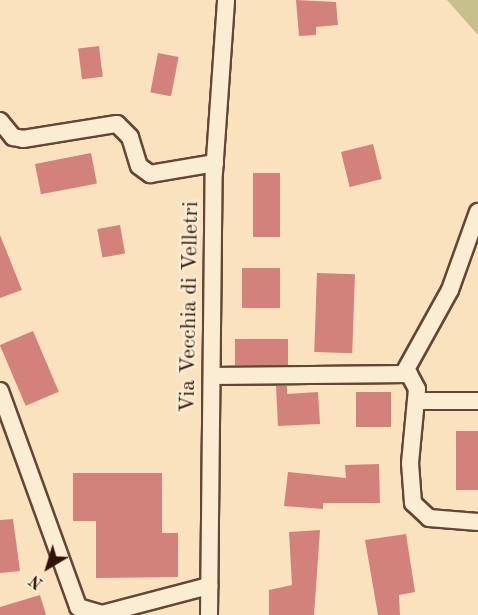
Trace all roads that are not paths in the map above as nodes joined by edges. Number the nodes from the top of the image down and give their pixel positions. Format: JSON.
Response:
{"nodes":[{"id":1,"x":226,"y":0,"type":"edge"},
{"id":2,"x":0,"y":121,"type":"edge"},
{"id":3,"x":215,"y":163,"type":"junction"},
{"id":4,"x":478,"y":212,"type":"edge"},
{"id":5,"x":404,"y":373,"type":"junction"},
{"id":6,"x":212,"y":376,"type":"junction"},
{"id":7,"x":0,"y":391,"type":"edge"},
{"id":8,"x":417,"y":401,"type":"junction"},
{"id":9,"x":478,"y":401,"type":"edge"},
{"id":10,"x":478,"y":522,"type":"edge"},
{"id":11,"x":209,"y":586,"type":"junction"},
{"id":12,"x":209,"y":615,"type":"edge"}],
"edges":[{"from":1,"to":3,"type":"street","name":"Via Vecchia di Velletri"},
{"from":2,"to":3,"type":"street"},
{"from":3,"to":6,"type":"street","name":"Via Vecchia di Velletri"},
{"from":4,"to":5,"type":"street"},
{"from":5,"to":6,"type":"street"},
{"from":5,"to":8,"type":"street"},
{"from":6,"to":11,"type":"street","name":"Via Vecchia di Velletri"},
{"from":7,"to":11,"type":"street"},
{"from":8,"to":9,"type":"street"},
{"from":8,"to":10,"type":"street"},
{"from":11,"to":12,"type":"street","name":"Via Vecchia di Velletri"}]}
